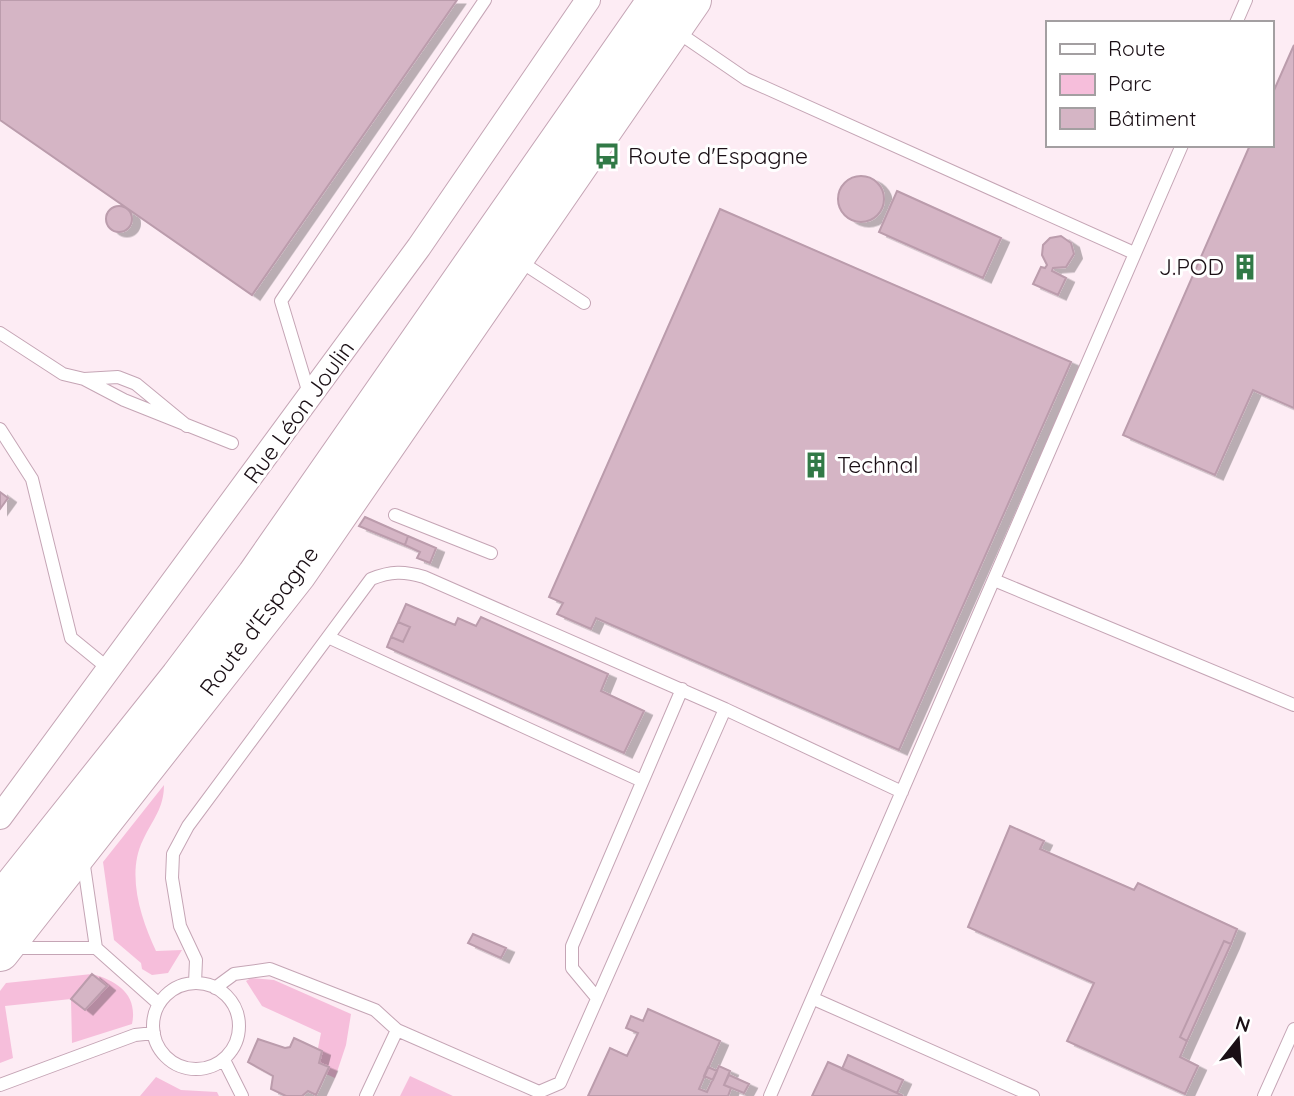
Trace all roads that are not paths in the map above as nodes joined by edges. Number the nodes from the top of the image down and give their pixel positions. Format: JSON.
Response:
{"nodes":[{"id":1,"x":485,"y":0,"type":"edge"},
{"id":2,"x":1246,"y":0,"type":"edge"},
{"id":3,"x":578,"y":4,"type":"edge"},
{"id":4,"x":674,"y":10,"type":"edge"},
{"id":5,"x":1237,"y":21,"type":"edge"},
{"id":6,"x":1181,"y":147,"type":"edge"},
{"id":7,"x":1135,"y":253,"type":"junction"},
{"id":8,"x":515,"y":258,"type":"junction"},
{"id":9,"x":584,"y":303,"type":"dead end"},
{"id":10,"x":0,"y":333,"type":"edge"},
{"id":11,"x":84,"y":379,"type":"junction"},
{"id":12,"x":310,"y":397,"type":"junction"},
{"id":13,"x":187,"y":426,"type":"junction"},
{"id":14,"x":0,"y":429,"type":"edge"},
{"id":15,"x":232,"y":443,"type":"dead end"},
{"id":16,"x":395,"y":515,"type":"dead end"},
{"id":17,"x":491,"y":553,"type":"dead end"},
{"id":18,"x":994,"y":580,"type":"junction"},
{"id":19,"x":330,"y":638,"type":"junction"},
{"id":20,"x":109,"y":669,"type":"junction"},
{"id":21,"x":682,"y":689,"type":"junction"},
{"id":22,"x":1294,"y":705,"type":"edge"},
{"id":23,"x":725,"y":709,"type":"junction"},
{"id":24,"x":642,"y":781,"type":"junction"},
{"id":25,"x":902,"y":792,"type":"junction"},
{"id":26,"x":0,"y":817,"type":"edge"},
{"id":27,"x":82,"y":848,"type":"junction"},
{"id":28,"x":0,"y":903,"type":"edge"},
{"id":29,"x":96,"y":948,"type":"junction"},
{"id":30,"x":2,"y":950,"type":"edge"},
{"id":31,"x":195,"y":983,"type":"junction"},
{"id":32,"x":215,"y":988,"type":"junction"},
{"id":33,"x":597,"y":998,"type":"junction"},
{"id":34,"x":814,"y":999,"type":"junction"},
{"id":35,"x":159,"y":1004,"type":"junction"},
{"id":36,"x":1294,"y":1029,"type":"edge"},
{"id":37,"x":397,"y":1030,"type":"junction"},
{"id":38,"x":154,"y":1033,"type":"junction"},
{"id":39,"x":223,"y":1060,"type":"junction"},
{"id":40,"x":0,"y":1085,"type":"edge"},
{"id":41,"x":242,"y":1096,"type":"edge"},
{"id":42,"x":366,"y":1096,"type":"edge"},
{"id":43,"x":770,"y":1096,"type":"edge"},
{"id":44,"x":1033,"y":1096,"type":"edge"},
{"id":45,"x":1264,"y":1096,"type":"edge"}],
"edges":[{"from":1,"to":12,"type":"lane"},
{"from":2,"to":5,"type":"lane"},
{"from":3,"to":12,"type":"street","name":"Rue Léon Joulin"},
{"from":4,"to":7,"type":"lane"},
{"from":4,"to":8,"type":"main road","name":"Route d'Espagne"},
{"from":4,"to":28,"type":"main road","name":"Route d'Espagne"},
{"from":6,"to":7,"type":"lane"},
{"from":7,"to":18,"type":"lane"},
{"from":8,"to":9,"type":"lane"},
{"from":8,"to":27,"type":"main road","name":"Route d'Espagne"},
{"from":10,"to":11,"type":"lane"},
{"from":11,"to":13,"type":"lane"},
{"from":11,"to":13,"type":"lane"},
{"from":12,"to":20,"type":"street","name":"Rue Léon Joulin"},
{"from":13,"to":15,"type":"lane"},
{"from":14,"to":20,"type":"lane"},
{"from":16,"to":17,"type":"lane"},
{"from":18,"to":22,"type":"lane"},
{"from":18,"to":25,"type":"lane"},
{"from":19,"to":21,"type":"lane"},
{"from":19,"to":24,"type":"lane"},
{"from":19,"to":31,"type":"lane"},
{"from":20,"to":26,"type":"street","name":"Rue Léon Joulin"},
{"from":21,"to":23,"type":"lane"},
{"from":21,"to":24,"type":"lane"},
{"from":23,"to":25,"type":"lane"},
{"from":23,"to":33,"type":"lane"},
{"from":24,"to":33,"type":"lane"},
{"from":25,"to":34,"type":"lane"},
{"from":27,"to":29,"type":"lane"},
{"from":27,"to":30,"type":"main road","name":"Route d'Espagne"},
{"from":29,"to":30,"type":"lane"},
{"from":29,"to":35,"type":"lane"},
{"from":31,"to":32,"type":"lane"},
{"from":31,"to":35,"type":"lane"},
{"from":32,"to":37,"type":"lane"},
{"from":32,"to":39,"type":"lane"},
{"from":33,"to":37,"type":"lane"},
{"from":34,"to":43,"type":"lane"},
{"from":34,"to":44,"type":"lane"},
{"from":35,"to":38,"type":"lane"},
{"from":36,"to":45,"type":"lane"},
{"from":37,"to":42,"type":"lane"},
{"from":38,"to":39,"type":"lane"},
{"from":38,"to":40,"type":"lane"},
{"from":39,"to":41,"type":"lane"}]}
